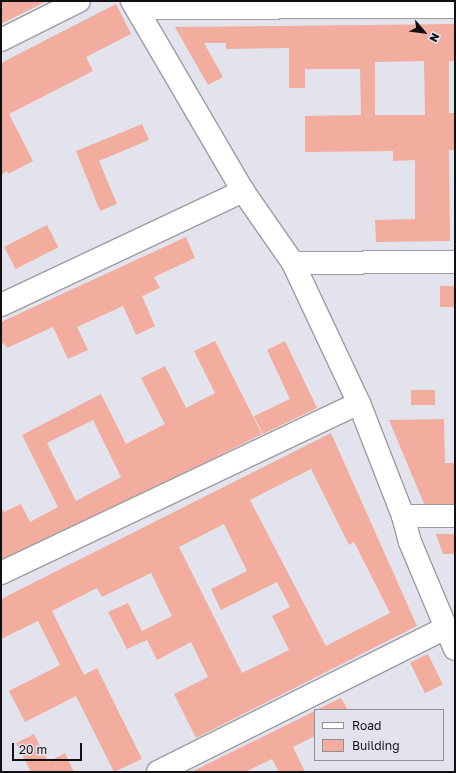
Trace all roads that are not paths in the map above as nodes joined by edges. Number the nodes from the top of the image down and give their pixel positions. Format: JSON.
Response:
{"nodes":[{"id":1,"x":79,"y":1,"type":"edge"},
{"id":2,"x":135,"y":4,"type":"edge"},
{"id":3,"x":455,"y":7,"type":"edge"},
{"id":4,"x":1,"y":40,"type":"edge"},
{"id":5,"x":243,"y":191,"type":"junction"},
{"id":6,"x":455,"y":262,"type":"edge"},
{"id":7,"x":293,"y":263,"type":"junction"},
{"id":8,"x":1,"y":305,"type":"edge"},
{"id":9,"x":359,"y":403,"type":"junction"},
{"id":10,"x":403,"y":516,"type":"junction"},
{"id":11,"x":455,"y":516,"type":"edge"},
{"id":12,"x":1,"y":573,"type":"edge"},
{"id":13,"x":446,"y":628,"type":"junction"},
{"id":14,"x":455,"y":649,"type":"edge"},
{"id":15,"x":158,"y":772,"type":"edge"}],
"edges":[{"from":1,"to":4,"type":"street"},
{"from":2,"to":3,"type":"street"},
{"from":2,"to":5,"type":"street"},
{"from":5,"to":7,"type":"street"},
{"from":5,"to":8,"type":"street"},
{"from":6,"to":7,"type":"street"},
{"from":7,"to":9,"type":"street"},
{"from":9,"to":10,"type":"street"},
{"from":9,"to":12,"type":"street"},
{"from":10,"to":11,"type":"street"},
{"from":10,"to":13,"type":"street"},
{"from":13,"to":14,"type":"street"},
{"from":13,"to":15,"type":"street"}]}
